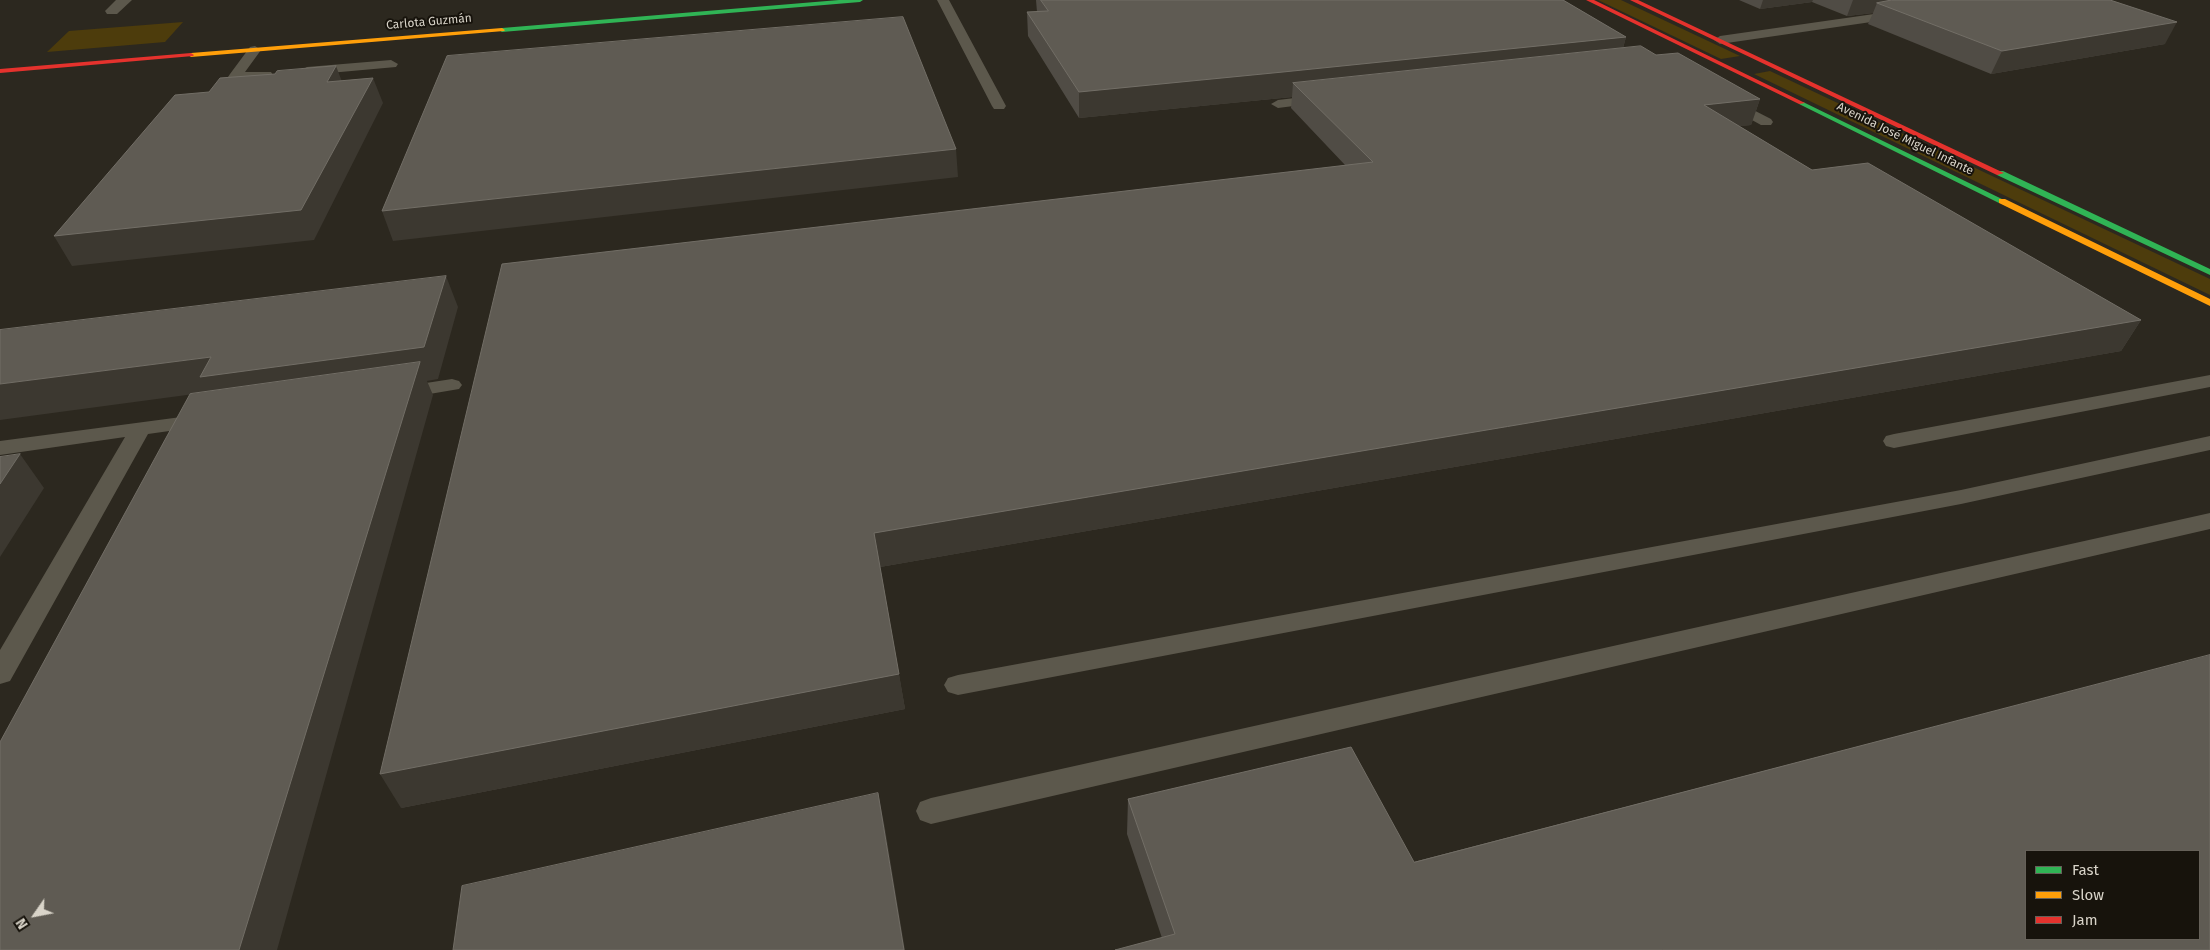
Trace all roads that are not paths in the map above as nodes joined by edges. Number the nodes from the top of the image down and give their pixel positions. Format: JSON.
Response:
{"nodes":[{"id":1,"x":125,"y":0,"type":"edge"},
{"id":2,"x":860,"y":0,"type":"edge"},
{"id":3,"x":943,"y":0,"type":"edge"},
{"id":4,"x":1589,"y":0,"type":"edge"},
{"id":5,"x":1633,"y":0,"type":"edge"},
{"id":6,"x":112,"y":11,"type":"dead end"},
{"id":7,"x":1882,"y":17,"type":"edge"},
{"id":8,"x":1720,"y":40,"type":"junction"},
{"id":9,"x":255,"y":50,"type":"junction"},
{"id":10,"x":391,"y":64,"type":"dead end"},
{"id":11,"x":1772,"y":64,"type":"junction"},
{"id":12,"x":1732,"y":70,"type":"junction"},
{"id":13,"x":0,"y":71,"type":"edge"},
{"id":14,"x":1716,"y":95,"type":"edge"},
{"id":15,"x":1336,"y":98,"type":"edge"},
{"id":16,"x":1278,"y":104,"type":"edge"},
{"id":17,"x":999,"y":106,"type":"dead end"},
{"id":18,"x":1766,"y":122,"type":"dead end"},
{"id":19,"x":2210,"y":272,"type":"edge"},
{"id":20,"x":2210,"y":303,"type":"edge"},
{"id":21,"x":2210,"y":381,"type":"edge"},
{"id":22,"x":452,"y":385,"type":"dead end"},
{"id":23,"x":384,"y":395,"type":"edge"},
{"id":24,"x":219,"y":418,"type":"edge"},
{"id":25,"x":141,"y":428,"type":"junction"},
{"id":26,"x":1894,"y":440,"type":"dead end"},
{"id":27,"x":2210,"y":443,"type":"edge"},
{"id":28,"x":0,"y":448,"type":"edge"},
{"id":29,"x":2210,"y":521,"type":"edge"},
{"id":30,"x":0,"y":674,"type":"edge"},
{"id":31,"x":958,"y":685,"type":"dead end"},
{"id":32,"x":931,"y":810,"type":"dead end"}],
"edges":[{"from":1,"to":6,"type":"street"},
{"from":2,"to":9,"type":"street","name":"Carlota Guzmán"},
{"from":3,"to":17,"type":"lane"},
{"from":4,"to":12,"type":"street","name":"Avenida José Miguel Infante"},
{"from":5,"to":8,"type":"street","name":"Avenida José Miguel Infante"},
{"from":7,"to":8,"type":"lane"},
{"from":8,"to":11,"type":"street","name":"Avenida José Miguel Infante"},
{"from":9,"to":10,"type":"lane"},
{"from":9,"to":13,"type":"street","name":"Carlota Guzmán"},
{"from":11,"to":12,"type":"street"},
{"from":11,"to":19,"type":"street","name":"Avenida José Miguel Infante"},
{"from":12,"to":20,"type":"street","name":"Avenida José Miguel Infante"},
{"from":14,"to":18,"type":"lane"},
{"from":15,"to":16,"type":"lane"},
{"from":21,"to":26,"type":"lane"},
{"from":22,"to":23,"type":"lane"},
{"from":24,"to":25,"type":"lane"},
{"from":25,"to":28,"type":"lane"},
{"from":25,"to":30,"type":"lane"},
{"from":27,"to":31,"type":"lane"},
{"from":29,"to":32,"type":"lane"}]}
